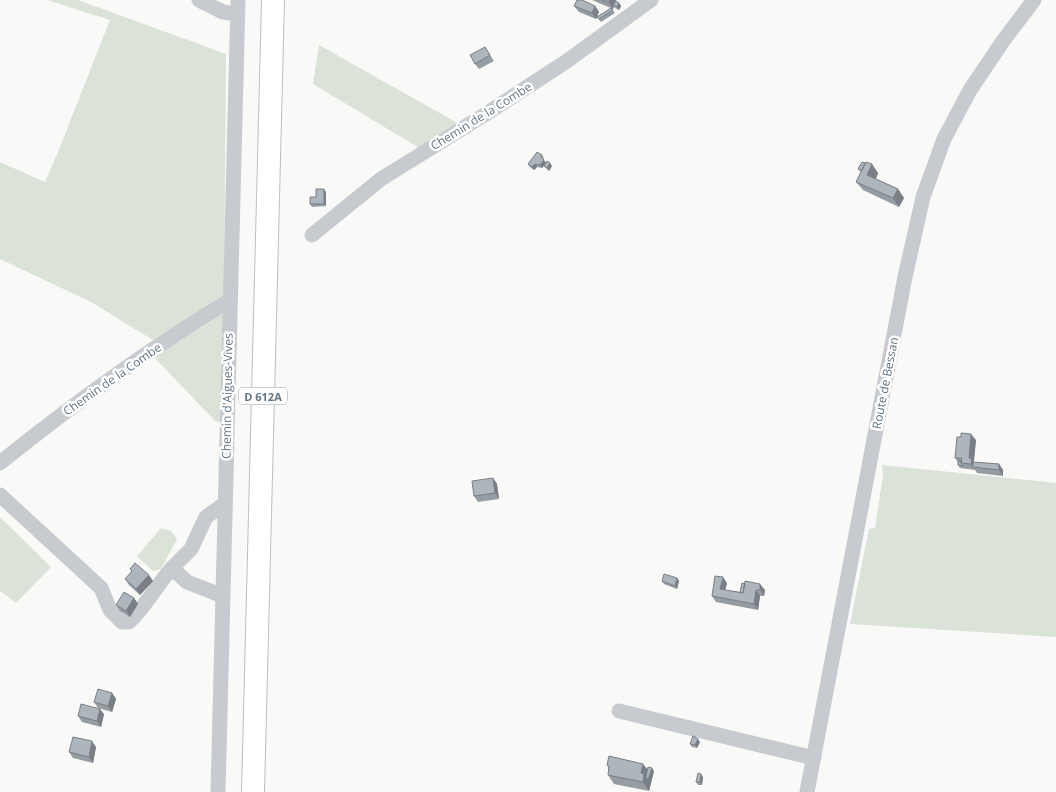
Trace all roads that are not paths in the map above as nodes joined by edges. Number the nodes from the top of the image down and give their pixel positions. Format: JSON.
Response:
{"nodes":[{"id":1,"x":199,"y":0,"type":"edge"},
{"id":2,"x":273,"y":0,"type":"edge"},
{"id":3,"x":652,"y":0,"type":"edge"},
{"id":4,"x":1034,"y":0,"type":"edge"},
{"id":5,"x":237,"y":7,"type":"edge"},
{"id":6,"x":312,"y":235,"type":"dead end"},
{"id":7,"x":229,"y":301,"type":"junction"},
{"id":8,"x":0,"y":463,"type":"edge"},
{"id":9,"x":0,"y":496,"type":"edge"},
{"id":10,"x":224,"y":504,"type":"junction"},
{"id":11,"x":172,"y":568,"type":"junction"},
{"id":12,"x":222,"y":596,"type":"junction"},
{"id":13,"x":619,"y":711,"type":"dead end"},
{"id":14,"x":814,"y":758,"type":"junction"},
{"id":15,"x":218,"y":792,"type":"edge"},
{"id":16,"x":253,"y":792,"type":"edge"},
{"id":17,"x":807,"y":792,"type":"edge"}],
"edges":[{"from":1,"to":5,"type":"street"},
{"from":2,"to":16,"type":"highway","number":"D 612A"},
{"from":3,"to":6,"type":"street","name":"Chemin de la Combe"},
{"from":4,"to":14,"type":"street","name":"Route de Bessan"},
{"from":5,"to":7,"type":"street","name":"Chemin d'Aigues-Vives","number":"D 612A"},
{"from":7,"to":8,"type":"street","name":"Chemin de la Combe"},
{"from":7,"to":10,"type":"street","name":"Chemin d'Aigues-Vives","number":"D 612A"},
{"from":9,"to":11,"type":"street"},
{"from":10,"to":11,"type":"street"},
{"from":10,"to":12,"type":"street","name":"Chemin d'Aigues-Vives","number":"D 612A"},
{"from":11,"to":12,"type":"street"},
{"from":12,"to":15,"type":"street","name":"Chemin d'Aigues-Vives","number":"D 612A"},
{"from":13,"to":14,"type":"street"},
{"from":14,"to":17,"type":"street","name":"Route de Bessan"}]}
